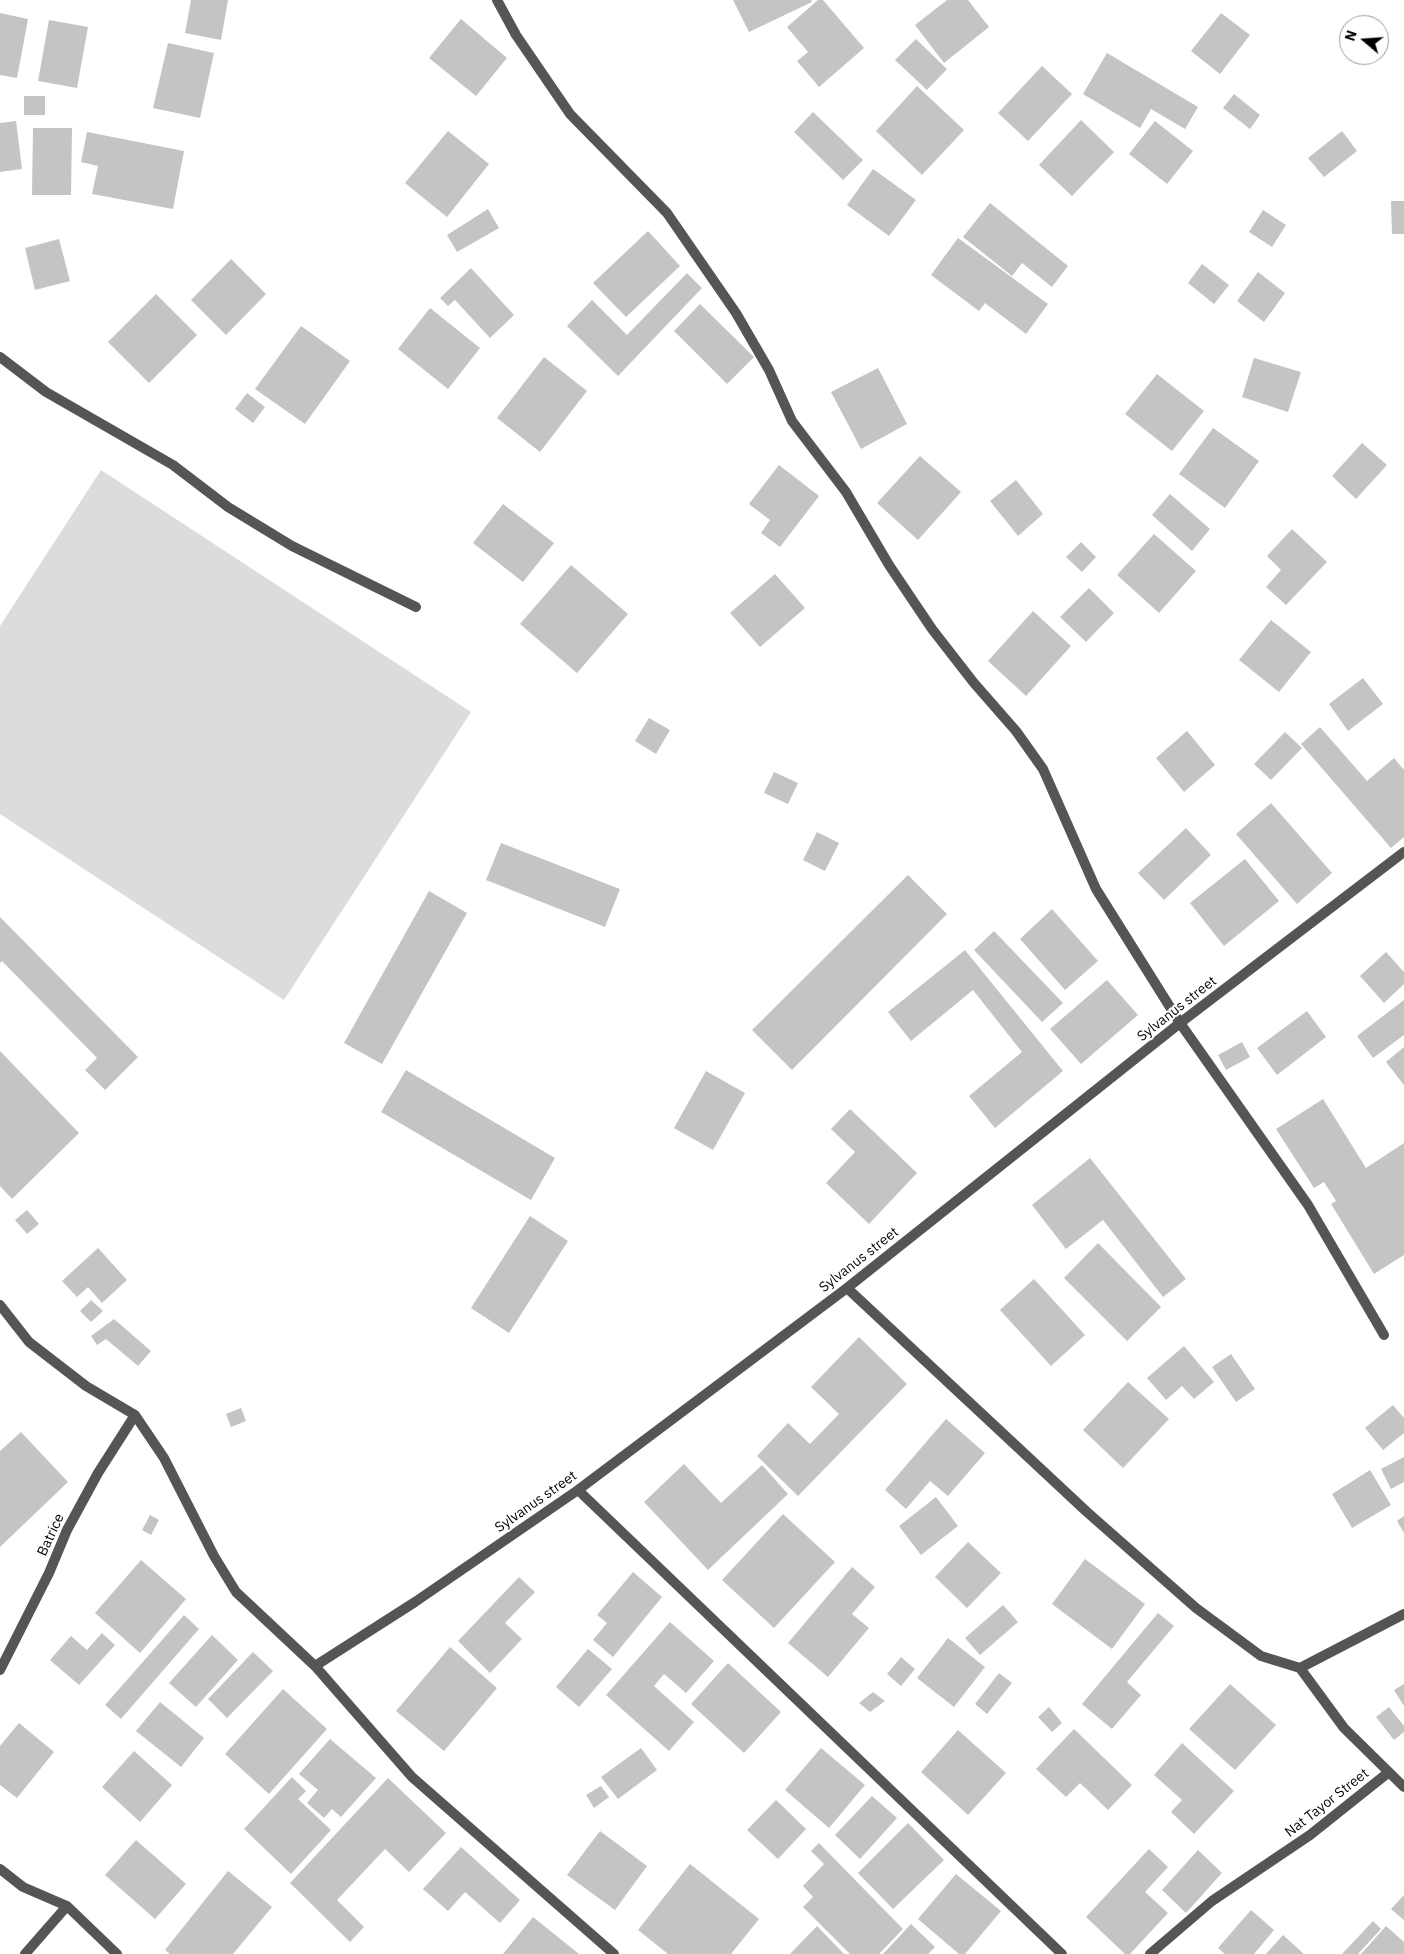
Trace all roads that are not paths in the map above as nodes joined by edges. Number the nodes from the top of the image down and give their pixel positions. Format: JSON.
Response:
{"nodes":[{"id":1,"x":497,"y":0,"type":"edge"},
{"id":2,"x":0,"y":357,"type":"edge"},
{"id":3,"x":416,"y":607,"type":"dead end"},
{"id":4,"x":1404,"y":852,"type":"edge"},
{"id":5,"x":1180,"y":1023,"type":"junction"},
{"id":6,"x":847,"y":1288,"type":"junction"},
{"id":7,"x":0,"y":1305,"type":"edge"},
{"id":8,"x":1384,"y":1335,"type":"dead end"},
{"id":9,"x":135,"y":1416,"type":"junction"},
{"id":10,"x":578,"y":1490,"type":"junction"},
{"id":11,"x":1404,"y":1614,"type":"edge"},
{"id":12,"x":315,"y":1666,"type":"junction"},
{"id":13,"x":1300,"y":1668,"type":"junction"},
{"id":14,"x":0,"y":1670,"type":"edge"},
{"id":15,"x":1389,"y":1772,"type":"junction"},
{"id":16,"x":1404,"y":1787,"type":"edge"},
{"id":17,"x":0,"y":1869,"type":"edge"},
{"id":18,"x":67,"y":1906,"type":"junction"},
{"id":19,"x":25,"y":1954,"type":"edge"},
{"id":20,"x":117,"y":1954,"type":"edge"},
{"id":21,"x":614,"y":1954,"type":"edge"},
{"id":22,"x":1062,"y":1954,"type":"edge"},
{"id":23,"x":1150,"y":1954,"type":"edge"}],
"edges":[{"from":1,"to":5,"type":"street"},
{"from":2,"to":3,"type":"street"},
{"from":4,"to":5,"type":"street","name":"Sylvanus street"},
{"from":5,"to":6,"type":"street","name":"Sylvanus street"},
{"from":5,"to":8,"type":"street"},
{"from":6,"to":10,"type":"street","name":"Sylvanus street"},
{"from":6,"to":13,"type":"street"},
{"from":7,"to":9,"type":"street"},
{"from":9,"to":12,"type":"street"},
{"from":9,"to":14,"type":"street","name":"Batrice"},
{"from":10,"to":12,"type":"street","name":"Sylvanus street"},
{"from":10,"to":22,"type":"street"},
{"from":11,"to":13,"type":"street"},
{"from":12,"to":21,"type":"street"},
{"from":13,"to":15,"type":"street","name":"Nat Tayor Street"},
{"from":15,"to":16,"type":"street"},
{"from":15,"to":23,"type":"street","name":"Nat Tayor Street"},
{"from":17,"to":18,"type":"street"},
{"from":18,"to":19,"type":"street"},
{"from":18,"to":20,"type":"street"}]}
